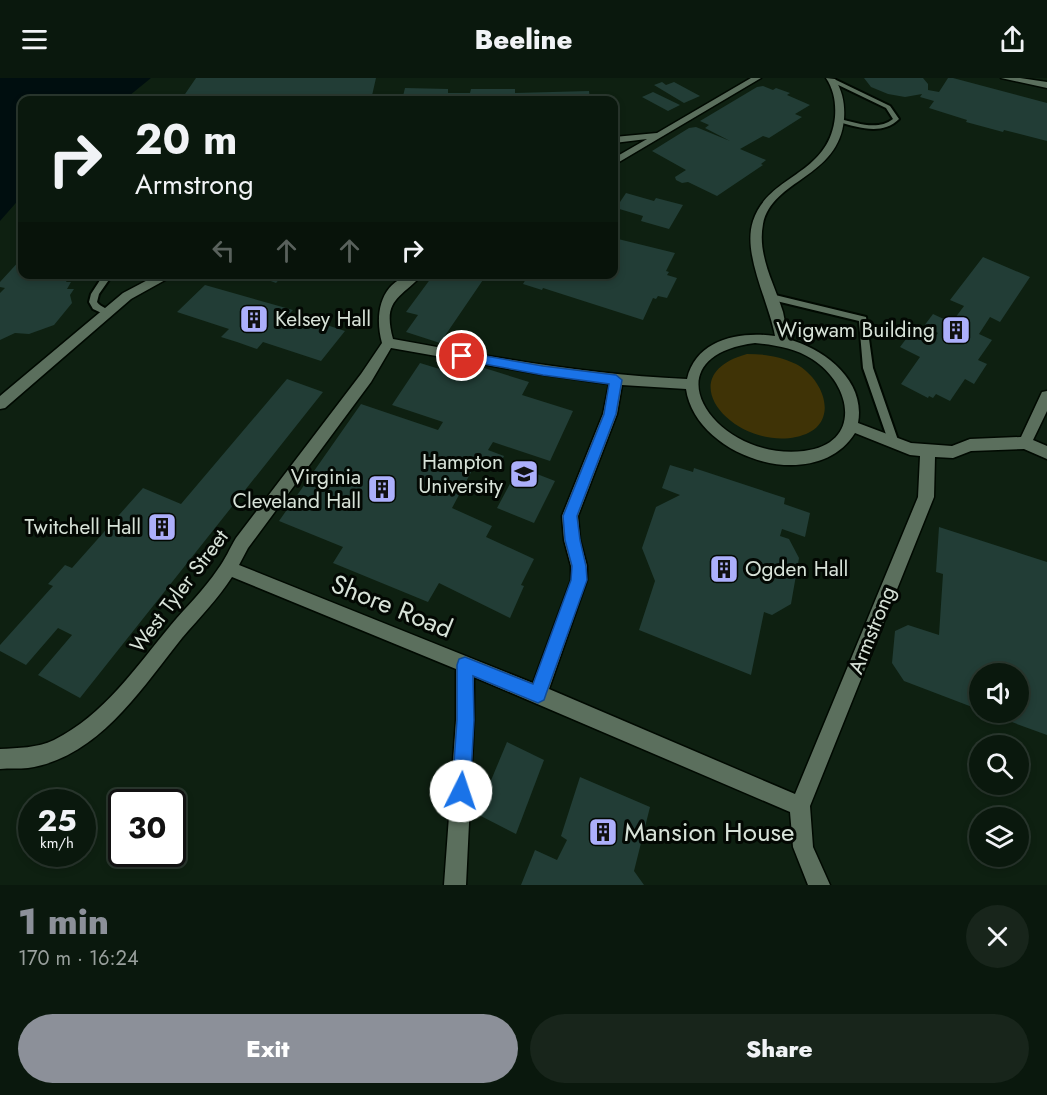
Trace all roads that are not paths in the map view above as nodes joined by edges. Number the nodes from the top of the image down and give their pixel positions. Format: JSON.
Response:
{"nodes":[{"id":1,"x":757,"y":78,"type":"edge"},
{"id":2,"x":1005,"y":78,"type":"edge"},
{"id":3,"x":831,"y":79,"type":"edge"},
{"id":4,"x":1047,"y":87,"type":"edge"},
{"id":5,"x":840,"y":121,"type":"junction"},
{"id":6,"x":664,"y":133,"type":"junction"},
{"id":7,"x":618,"y":139,"type":"edge"},
{"id":8,"x":618,"y":160,"type":"edge"},
{"id":9,"x":105,"y":279,"type":"edge"},
{"id":10,"x":160,"y":279,"type":"edge"},
{"id":11,"x":410,"y":279,"type":"edge"},
{"id":12,"x":771,"y":297,"type":"junction"},
{"id":13,"x":108,"y":313,"type":"junction"},
{"id":14,"x":782,"y":341,"type":"junction"},
{"id":15,"x":388,"y":343,"type":"junction"},
{"id":16,"x":616,"y":380,"type":"junction"},
{"id":17,"x":692,"y":384,"type":"junction"},
{"id":18,"x":1047,"y":396,"type":"edge"},
{"id":19,"x":0,"y":404,"type":"edge"},
{"id":20,"x":851,"y":426,"type":"junction"},
{"id":21,"x":894,"y":442,"type":"junction"},
{"id":22,"x":1025,"y":443,"type":"junction"},
{"id":23,"x":928,"y":450,"type":"junction"},
{"id":24,"x":1047,"y":453,"type":"edge"},
{"id":25,"x":228,"y":568,"type":"junction"},
{"id":26,"x":465,"y":665,"type":"junction"},
{"id":27,"x":538,"y":694,"type":"junction"},
{"id":28,"x":0,"y":759,"type":"edge"},
{"id":29,"x":800,"y":806,"type":"junction"},
{"id":30,"x":455,"y":885,"type":"edge"},
{"id":31,"x":819,"y":885,"type":"edge"}],
"edges":[{"from":1,"to":6,"type":"street"},
{"from":2,"to":4,"type":"street"},
{"from":3,"to":5,"type":"street"},
{"from":3,"to":5,"type":"lane"},
{"from":5,"to":12,"type":"street"},
{"from":6,"to":7,"type":"street"},
{"from":6,"to":8,"type":"street"},
{"from":9,"to":13,"type":"lane"},
{"from":10,"to":13,"type":"street"},
{"from":11,"to":15,"type":"street"},
{"from":12,"to":14,"type":"street"},
{"from":12,"to":21,"type":"lane"},
{"from":13,"to":19,"type":"street"},
{"from":14,"to":17,"type":"street"},
{"from":14,"to":20,"type":"street"},
{"from":15,"to":16,"type":"street"},
{"from":15,"to":25,"type":"street","name":"West Tyler Street"},
{"from":16,"to":17,"type":"street"},
{"from":16,"to":27,"type":"street"},
{"from":17,"to":20,"type":"street"},
{"from":18,"to":22,"type":"street"},
{"from":20,"to":21,"type":"street"},
{"from":21,"to":23,"type":"street"},
{"from":22,"to":23,"type":"street"},
{"from":22,"to":24,"type":"street"},
{"from":23,"to":29,"type":"street","name":"Armstrong"},
{"from":25,"to":26,"type":"street","name":"Shore Road"},
{"from":25,"to":28,"type":"street","name":"West Tyler Street"},
{"from":26,"to":27,"type":"street"},
{"from":26,"to":30,"type":"street","name":"Shore Road"},
{"from":27,"to":29,"type":"street"},
{"from":29,"to":31,"type":"street","name":"Armstrong"}]}
